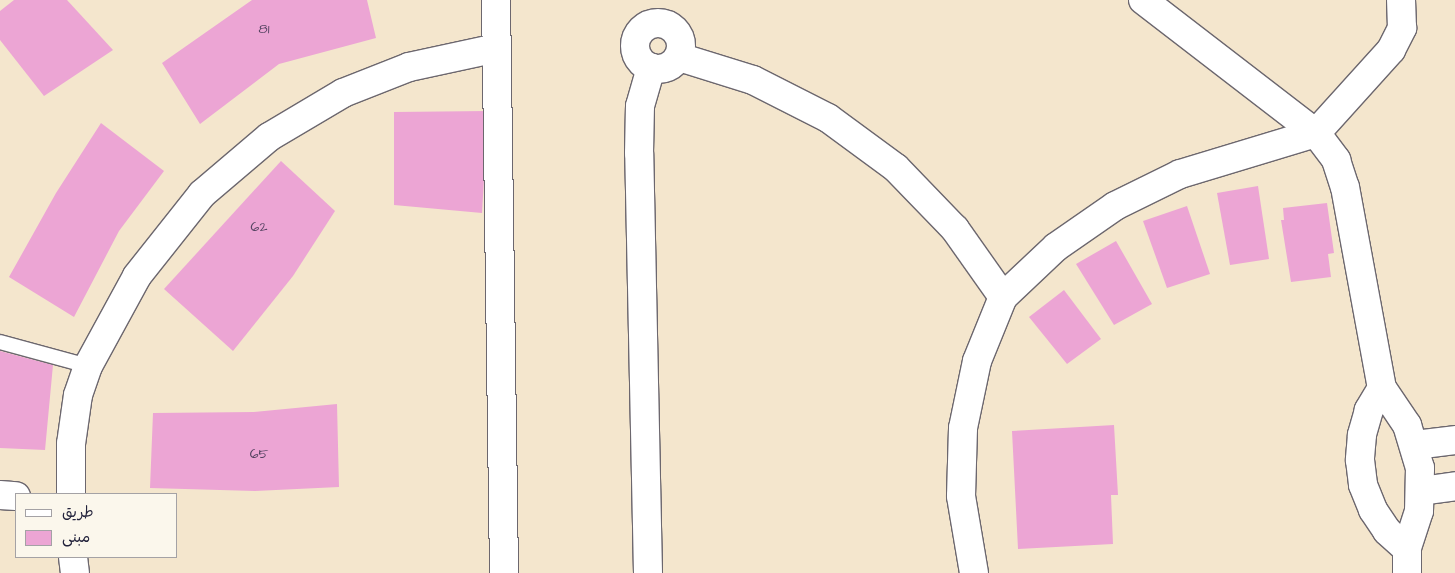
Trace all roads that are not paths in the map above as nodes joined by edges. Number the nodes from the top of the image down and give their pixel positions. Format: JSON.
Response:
{"nodes":[{"id":1,"x":496,"y":0,"type":"edge"},
{"id":2,"x":1144,"y":0,"type":"edge"},
{"id":3,"x":1401,"y":0,"type":"edge"},
{"id":4,"x":665,"y":11,"type":"edge"},
{"id":5,"x":497,"y":48,"type":"junction"},
{"id":6,"x":679,"y":57,"type":"junction"},
{"id":7,"x":651,"y":68,"type":"junction"},
{"id":8,"x":1316,"y":133,"type":"junction"},
{"id":9,"x":1003,"y":298,"type":"junction"},
{"id":10,"x":0,"y":342,"type":"edge"},
{"id":11,"x":88,"y":366,"type":"junction"},
{"id":12,"x":1382,"y":388,"type":"junction"},
{"id":13,"x":1455,"y":440,"type":"edge"},
{"id":14,"x":1415,"y":445,"type":"junction"},
{"id":15,"x":1455,"y":486,"type":"edge"},
{"id":16,"x":1421,"y":490,"type":"junction"},
{"id":17,"x":71,"y":493,"type":"edge"},
{"id":18,"x":0,"y":495,"type":"edge"},
{"id":19,"x":15,"y":496,"type":"edge"},
{"id":20,"x":73,"y":558,"type":"edge"},
{"id":21,"x":1407,"y":561,"type":"edge"},
{"id":22,"x":75,"y":573,"type":"edge"},
{"id":23,"x":504,"y":573,"type":"edge"},
{"id":24,"x":648,"y":573,"type":"edge"},
{"id":25,"x":974,"y":573,"type":"edge"}],
"edges":[{"from":1,"to":5,"type":"street"},
{"from":2,"to":8,"type":"street"},
{"from":3,"to":8,"type":"street"},
{"from":4,"to":6,"type":"street"},
{"from":4,"to":7,"type":"street"},
{"from":5,"to":11,"type":"street"},
{"from":5,"to":23,"type":"street"},
{"from":6,"to":7,"type":"street"},
{"from":6,"to":9,"type":"street"},
{"from":7,"to":24,"type":"street"},
{"from":8,"to":9,"type":"street"},
{"from":8,"to":12,"type":"street"},
{"from":9,"to":25,"type":"street"},
{"from":10,"to":11,"type":"lane"},
{"from":11,"to":17,"type":"street"},
{"from":12,"to":14,"type":"street"},
{"from":12,"to":21,"type":"street"},
{"from":13,"to":14,"type":"street"},
{"from":14,"to":16,"type":"street"},
{"from":15,"to":16,"type":"street"},
{"from":16,"to":21,"type":"street"},
{"from":18,"to":19,"type":"street"},
{"from":20,"to":22,"type":"street"}]}
